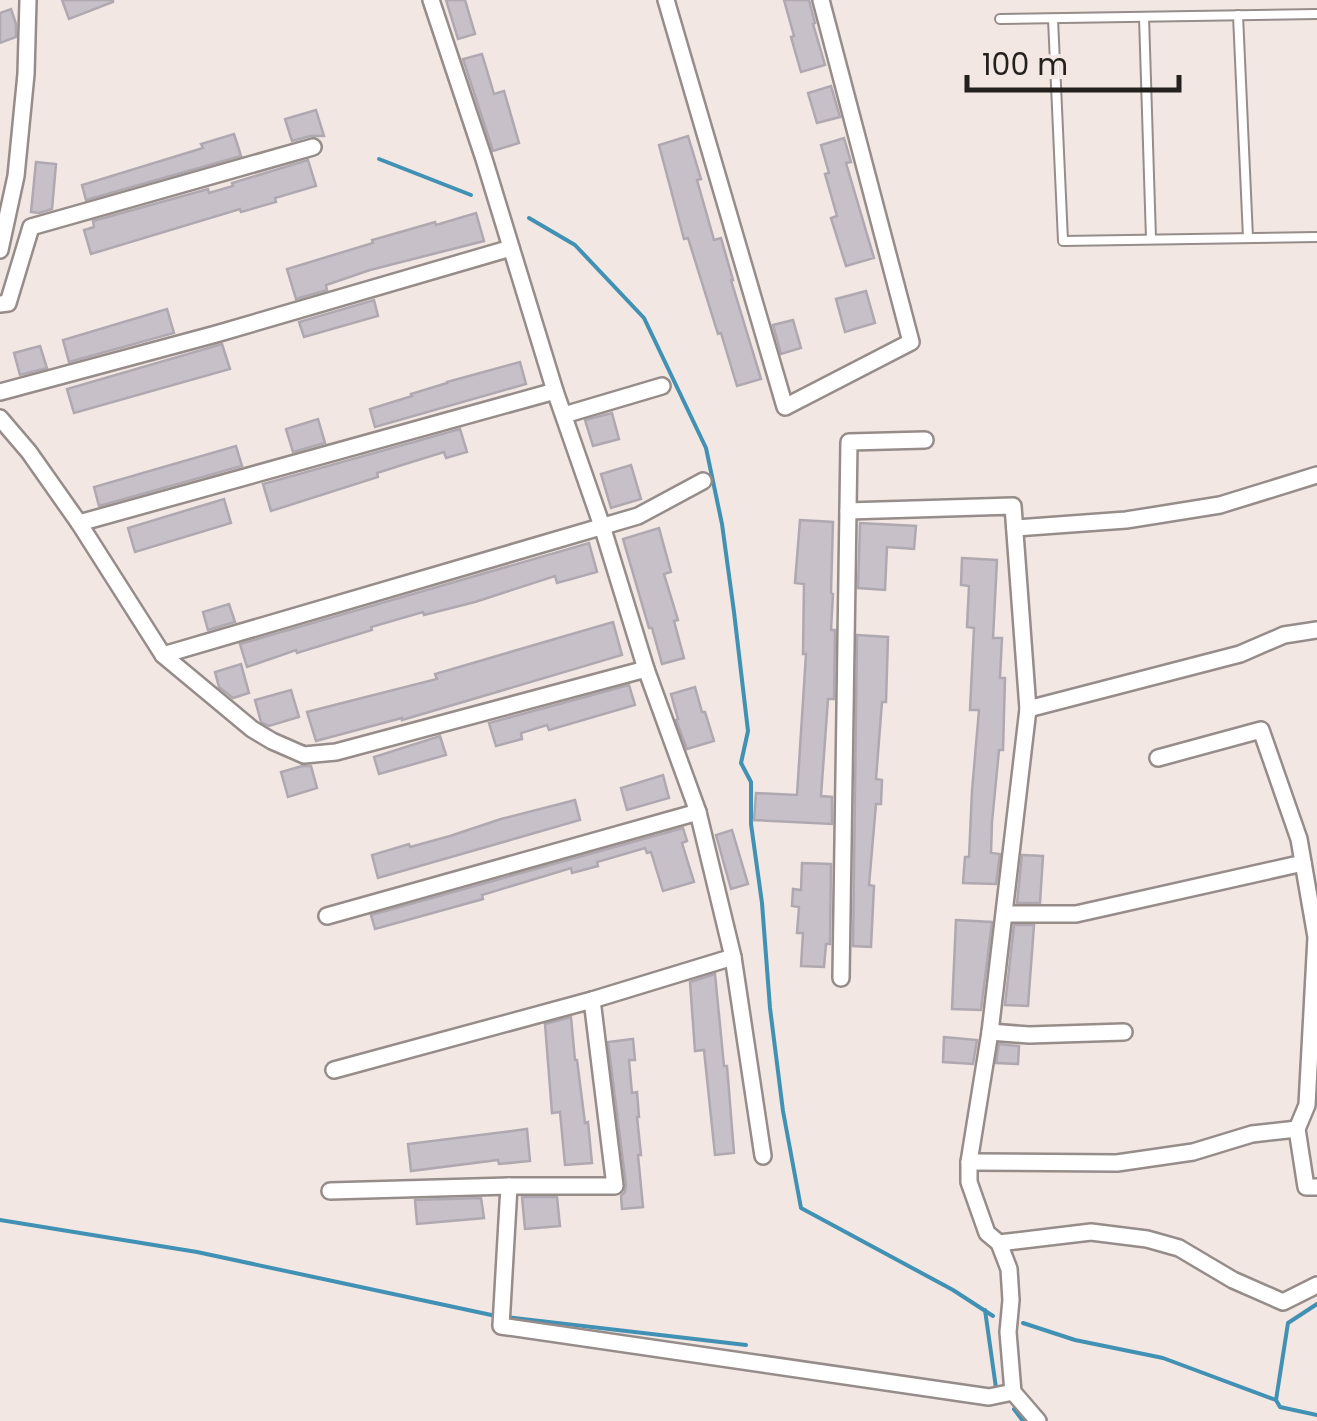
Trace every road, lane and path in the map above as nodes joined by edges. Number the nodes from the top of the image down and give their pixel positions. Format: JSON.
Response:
{"nodes":[{"id":1,"x":28,"y":0,"type":"edge"},
{"id":2,"x":431,"y":0,"type":"edge"},
{"id":3,"x":666,"y":0,"type":"edge"},
{"id":4,"x":820,"y":0,"type":"edge"},
{"id":5,"x":1317,"y":14,"type":"edge"},
{"id":6,"x":1238,"y":15,"type":"junction"},
{"id":7,"x":1144,"y":17,"type":"junction"},
{"id":8,"x":1000,"y":19,"type":"dead end"},
{"id":9,"x":1053,"y":19,"type":"junction"},
{"id":10,"x":314,"y":147,"type":"dead end"},
{"id":11,"x":8,"y":177,"type":"edge"},
{"id":12,"x":1317,"y":237,"type":"edge"},
{"id":13,"x":1248,"y":238,"type":"junction"},
{"id":14,"x":1151,"y":240,"type":"junction"},
{"id":15,"x":512,"y":248,"type":"junction"},
{"id":16,"x":0,"y":250,"type":"edge"},
{"id":17,"x":0,"y":304,"type":"edge"},
{"id":18,"x":662,"y":386,"type":"dead end"},
{"id":19,"x":556,"y":391,"type":"junction"},
{"id":20,"x":0,"y":392,"type":"edge"},
{"id":21,"x":564,"y":415,"type":"junction"},
{"id":22,"x":0,"y":418,"type":"edge"},
{"id":23,"x":925,"y":440,"type":"dead end"},
{"id":24,"x":1317,"y":475,"type":"edge"},
{"id":25,"x":704,"y":481,"type":"dead end"},
{"id":26,"x":848,"y":511,"type":"junction"},
{"id":27,"x":79,"y":523,"type":"junction"},
{"id":28,"x":602,"y":526,"type":"junction"},
{"id":29,"x":1015,"y":528,"type":"junction"},
{"id":30,"x":1317,"y":630,"type":"edge"},
{"id":31,"x":163,"y":654,"type":"junction"},
{"id":32,"x":646,"y":668,"type":"junction"},
{"id":33,"x":1028,"y":709,"type":"junction"},
{"id":34,"x":1158,"y":758,"type":"dead end"},
{"id":35,"x":698,"y":812,"type":"junction"},
{"id":36,"x":1303,"y":864,"type":"junction"},
{"id":37,"x":1005,"y":914,"type":"junction"},
{"id":38,"x":327,"y":916,"type":"dead end"},
{"id":39,"x":733,"y":957,"type":"junction"},
{"id":40,"x":840,"y":978,"type":"dead end"},
{"id":41,"x":592,"y":1000,"type":"junction"},
{"id":42,"x":990,"y":1032,"type":"junction"},
{"id":43,"x":1124,"y":1032,"type":"dead end"},
{"id":44,"x":334,"y":1070,"type":"dead end"},
{"id":45,"x":1297,"y":1129,"type":"junction"},
{"id":46,"x":763,"y":1156,"type":"dead end"},
{"id":47,"x":969,"y":1162,"type":"junction"},
{"id":48,"x":509,"y":1186,"type":"junction"},
{"id":49,"x":1317,"y":1187,"type":"edge"},
{"id":50,"x":330,"y":1191,"type":"dead end"},
{"id":51,"x":999,"y":1243,"type":"junction"},
{"id":52,"x":1317,"y":1285,"type":"edge"},
{"id":53,"x":1013,"y":1392,"type":"junction"},
{"id":54,"x":1038,"y":1421,"type":"edge"}],
"edges":[{"from":1,"to":11,"type":"street"},
{"from":2,"to":15,"type":"street"},
{"from":3,"to":4,"type":"street"},
{"from":5,"to":6,"type":"lane"},
{"from":6,"to":7,"type":"lane"},
{"from":6,"to":13,"type":"lane"},
{"from":7,"to":9,"type":"lane"},
{"from":7,"to":14,"type":"lane"},
{"from":8,"to":9,"type":"lane"},
{"from":9,"to":14,"type":"lane"},
{"from":10,"to":17,"type":"street"},
{"from":11,"to":16,"type":"street"},
{"from":12,"to":13,"type":"lane"},
{"from":13,"to":14,"type":"lane"},
{"from":15,"to":19,"type":"street"},
{"from":15,"to":20,"type":"street"},
{"from":18,"to":21,"type":"street"},
{"from":19,"to":21,"type":"street"},
{"from":19,"to":27,"type":"street"},
{"from":21,"to":28,"type":"street"},
{"from":22,"to":27,"type":"street"},
{"from":23,"to":26,"type":"street"},
{"from":24,"to":29,"type":"street"},
{"from":25,"to":28,"type":"street"},
{"from":26,"to":29,"type":"street"},
{"from":26,"to":40,"type":"street"},
{"from":27,"to":31,"type":"street"},
{"from":28,"to":31,"type":"street"},
{"from":28,"to":32,"type":"street"},
{"from":29,"to":33,"type":"street"},
{"from":30,"to":33,"type":"street"},
{"from":31,"to":32,"type":"street"},
{"from":32,"to":35,"type":"street"},
{"from":33,"to":37,"type":"street"},
{"from":34,"to":36,"type":"street"},
{"from":35,"to":38,"type":"street"},
{"from":35,"to":39,"type":"street"},
{"from":36,"to":37,"type":"street"},
{"from":36,"to":45,"type":"street"},
{"from":37,"to":42,"type":"street"},
{"from":39,"to":41,"type":"street"},
{"from":39,"to":46,"type":"street"},
{"from":41,"to":44,"type":"street"},
{"from":41,"to":48,"type":"street"},
{"from":42,"to":43,"type":"street"},
{"from":42,"to":47,"type":"street"},
{"from":45,"to":47,"type":"street"},
{"from":45,"to":49,"type":"street"},
{"from":47,"to":51,"type":"street"},
{"from":48,"to":50,"type":"street"},
{"from":48,"to":53,"type":"street"},
{"from":51,"to":52,"type":"street"},
{"from":51,"to":53,"type":"street"},
{"from":53,"to":54,"type":"street"}]}
